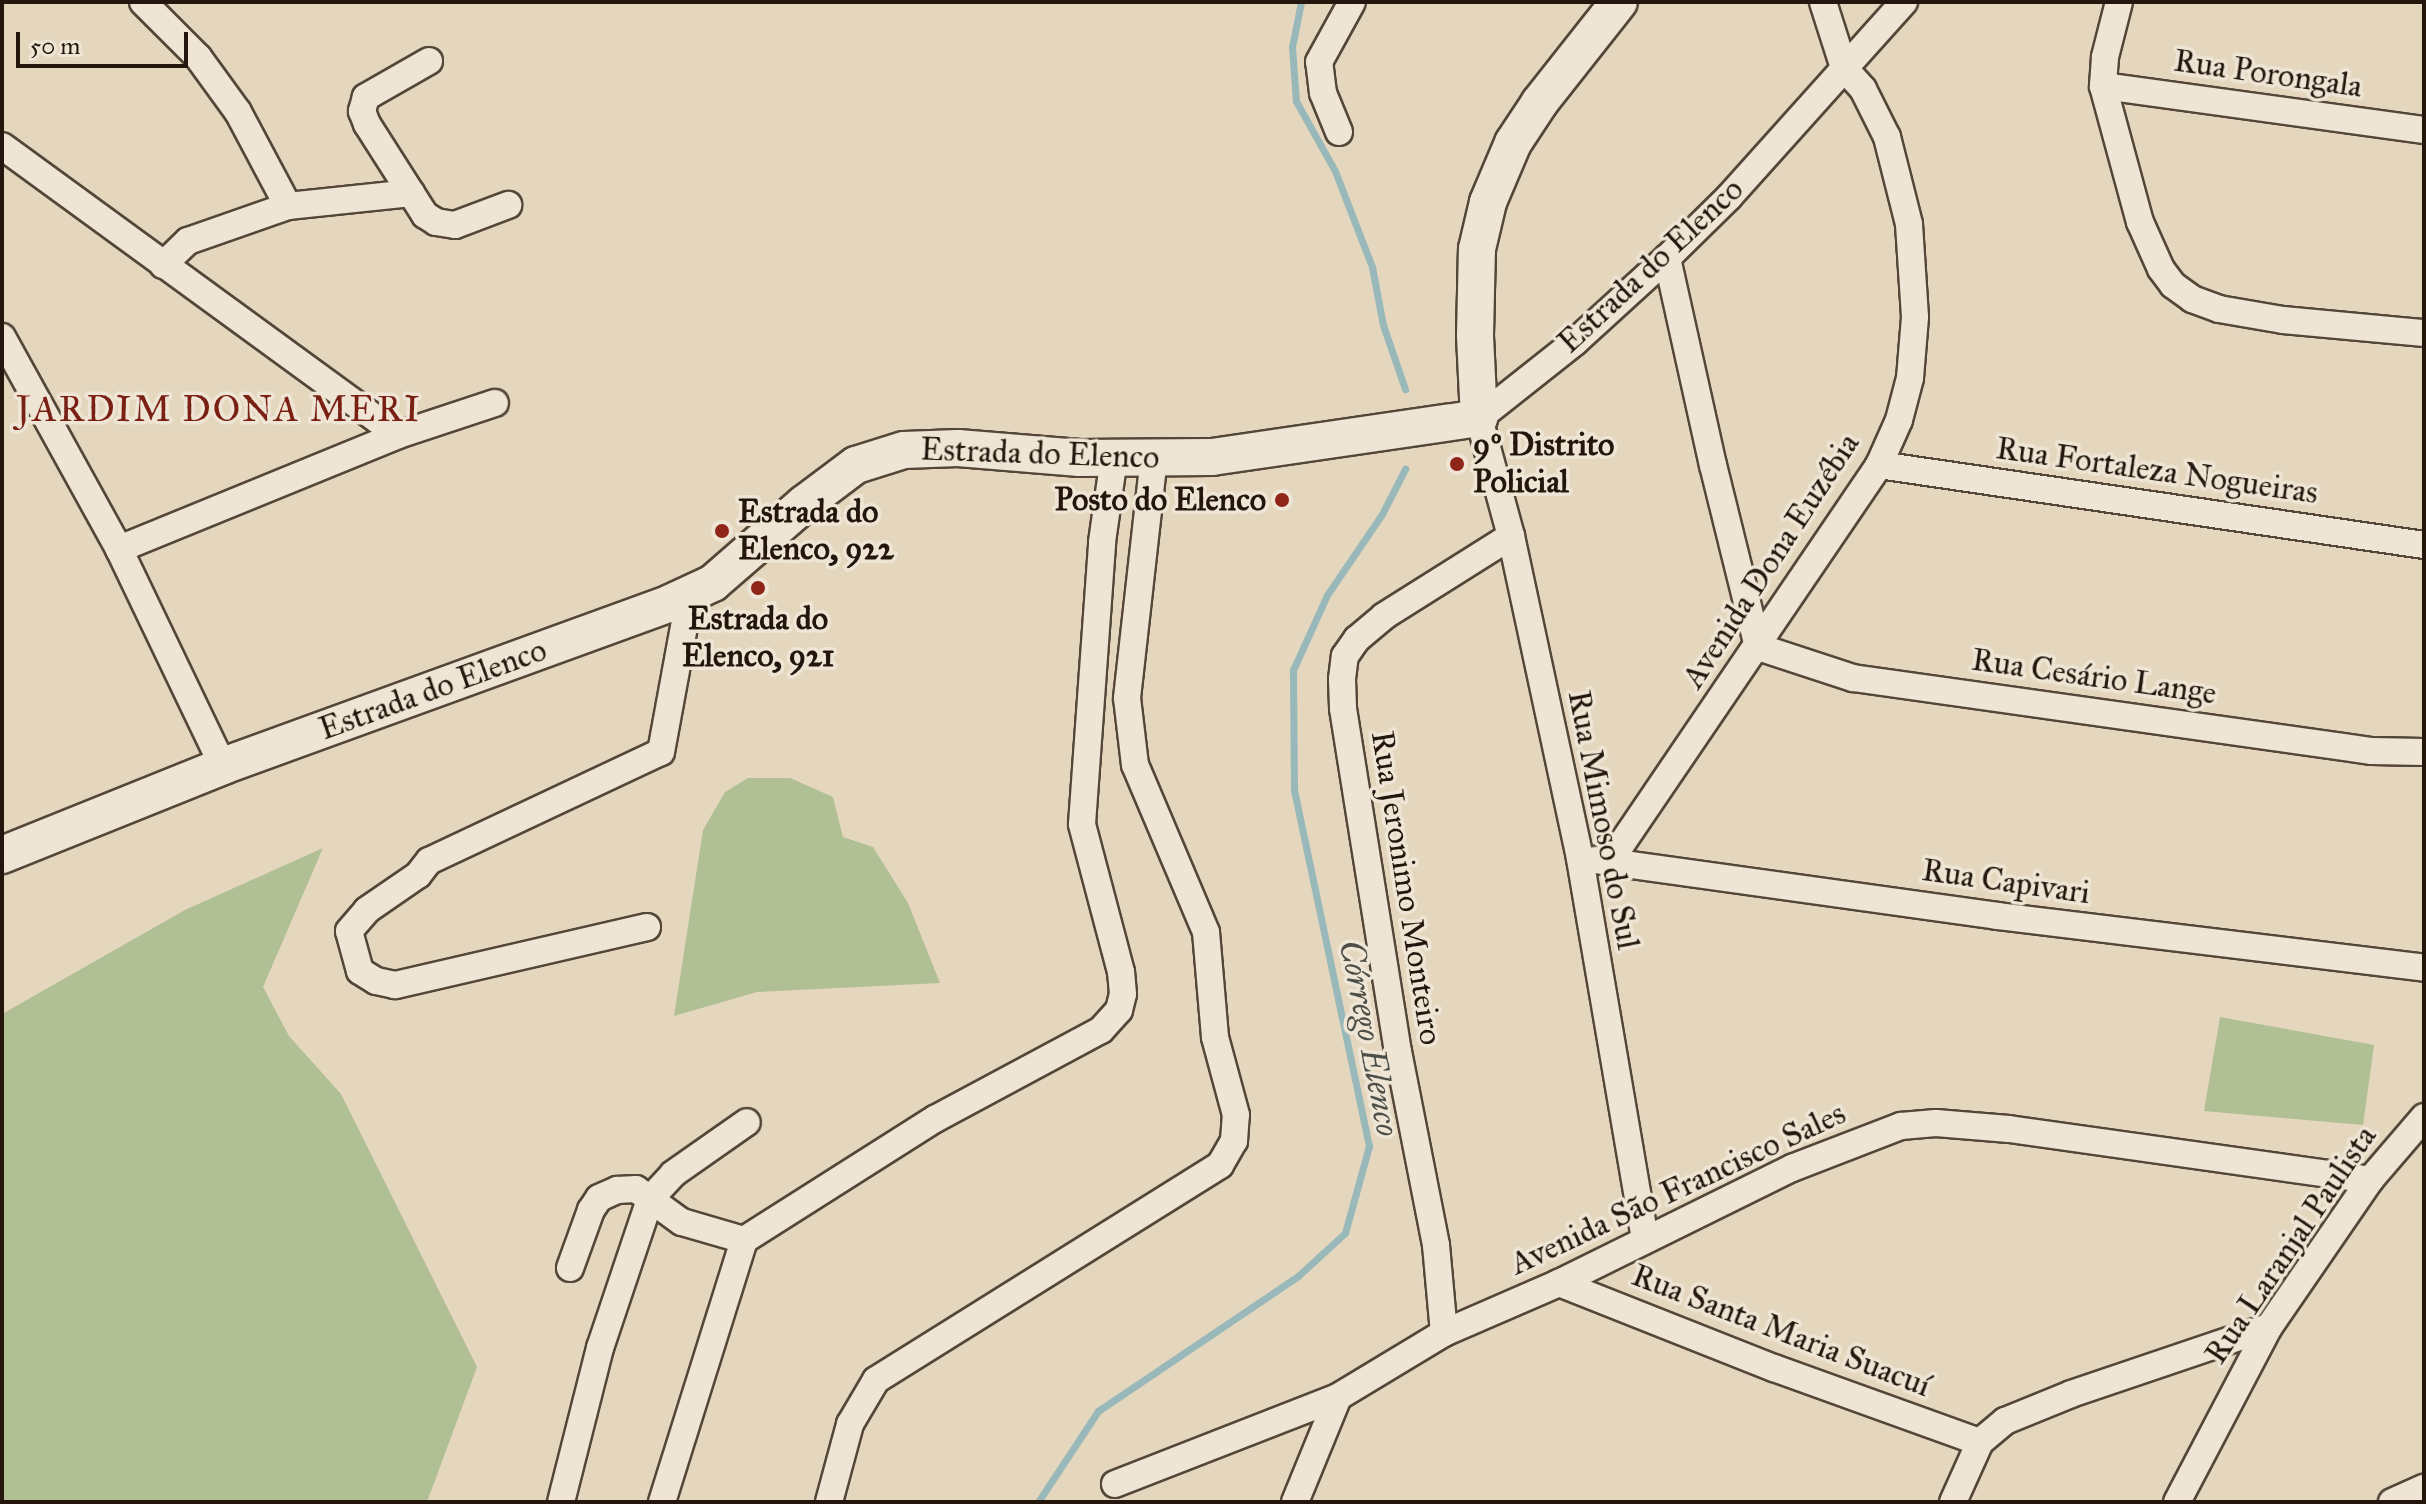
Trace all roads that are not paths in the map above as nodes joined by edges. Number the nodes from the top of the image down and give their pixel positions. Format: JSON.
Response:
{"nodes":[{"id":1,"x":143,"y":2,"type":"edge"},
{"id":2,"x":1352,"y":2,"type":"edge"},
{"id":3,"x":1619,"y":2,"type":"edge"},
{"id":4,"x":1823,"y":2,"type":"edge"},
{"id":5,"x":1904,"y":2,"type":"edge"},
{"id":6,"x":2119,"y":2,"type":"edge"},
{"id":7,"x":429,"y":61,"type":"dead end"},
{"id":8,"x":1844,"y":68,"type":"junction"},
{"id":9,"x":2103,"y":86,"type":"junction"},
{"id":10,"x":2424,"y":130,"type":"edge"},
{"id":11,"x":1339,"y":132,"type":"dead end"},
{"id":12,"x":2,"y":146,"type":"edge"},
{"id":13,"x":411,"y":193,"type":"junction"},
{"id":14,"x":508,"y":205,"type":"dead end"},
{"id":15,"x":288,"y":206,"type":"junction"},
{"id":16,"x":1667,"y":258,"type":"junction"},
{"id":17,"x":163,"y":265,"type":"junction"},
{"id":18,"x":2424,"y":333,"type":"edge"},
{"id":19,"x":2,"y":337,"type":"edge"},
{"id":20,"x":495,"y":403,"type":"dead end"},
{"id":21,"x":1479,"y":418,"type":"junction"},
{"id":22,"x":398,"y":435,"type":"junction"},
{"id":23,"x":1114,"y":458,"type":"junction"},
{"id":24,"x":1154,"y":458,"type":"junction"},
{"id":25,"x":1879,"y":465,"type":"junction"},
{"id":26,"x":1511,"y":536,"type":"junction"},
{"id":27,"x":2424,"y":545,"type":"edge"},
{"id":28,"x":119,"y":549,"type":"junction"},
{"id":29,"x":690,"y":594,"type":"junction"},
{"id":30,"x":1758,"y":647,"type":"junction"},
{"id":31,"x":2424,"y":752,"type":"edge"},
{"id":32,"x":223,"y":766,"type":"junction"},
{"id":33,"x":2,"y":855,"type":"edge"},
{"id":34,"x":1580,"y":858,"type":"junction"},
{"id":35,"x":1610,"y":861,"type":"junction"},
{"id":36,"x":647,"y":927,"type":"dead end"},
{"id":37,"x":2424,"y":968,"type":"edge"},
{"id":38,"x":2424,"y":1117,"type":"edge"},
{"id":39,"x":747,"y":1122,"type":"dead end"},
{"id":40,"x":2370,"y":1180,"type":"junction"},
{"id":41,"x":650,"y":1199,"type":"junction"},
{"id":42,"x":1645,"y":1239,"type":"junction"},
{"id":43,"x":744,"y":1240,"type":"junction"},
{"id":44,"x":570,"y":1268,"type":"dead end"},
{"id":45,"x":1559,"y":1283,"type":"junction"},
{"id":46,"x":2269,"y":1327,"type":"junction"},
{"id":47,"x":1444,"y":1333,"type":"junction"},
{"id":48,"x":1338,"y":1397,"type":"junction"},
{"id":49,"x":1980,"y":1442,"type":"junction"},
{"id":50,"x":1115,"y":1484,"type":"dead end"},
{"id":51,"x":2424,"y":1488,"type":"edge"},
{"id":52,"x":561,"y":1502,"type":"edge"},
{"id":53,"x":662,"y":1502,"type":"edge"},
{"id":54,"x":829,"y":1502,"type":"edge"},
{"id":55,"x":1295,"y":1502,"type":"edge"},
{"id":56,"x":1953,"y":1502,"type":"edge"},
{"id":57,"x":2177,"y":1502,"type":"edge"},
{"id":58,"x":2392,"y":1502,"type":"edge"}],
"edges":[{"from":1,"to":15,"type":"street"},
{"from":2,"to":11,"type":"street"},
{"from":3,"to":21,"type":"street"},
{"from":4,"to":8,"type":"street","name":"Avenida Dona Euzébia"},
{"from":5,"to":8,"type":"street","name":"Estrada do Elenco"},
{"from":6,"to":9,"type":"street"},
{"from":7,"to":13,"type":"street"},
{"from":8,"to":16,"type":"street","name":"Estrada do Elenco"},
{"from":8,"to":25,"type":"street","name":"Avenida Dona Euzébia"},
{"from":9,"to":10,"type":"street","name":"Rua Porongala"},
{"from":9,"to":18,"type":"street"},
{"from":12,"to":17,"type":"street"},
{"from":13,"to":14,"type":"street"},
{"from":13,"to":15,"type":"street"},
{"from":15,"to":17,"type":"street"},
{"from":16,"to":21,"type":"street","name":"Estrada do Elenco"},
{"from":16,"to":30,"type":"street"},
{"from":17,"to":22,"type":"street"},
{"from":19,"to":28,"type":"street"},
{"from":20,"to":22,"type":"street"},
{"from":21,"to":24,"type":"street","name":"Estrada do Elenco"},
{"from":21,"to":26,"type":"street","name":"Rua Mimoso do Sul"},
{"from":22,"to":28,"type":"street"},
{"from":23,"to":24,"type":"street","name":"Estrada do Elenco"},
{"from":23,"to":29,"type":"street","name":"Estrada do Elenco"},
{"from":23,"to":43,"type":"street"},
{"from":24,"to":54,"type":"street"},
{"from":25,"to":27,"type":"street","name":"Rua Fortaleza Nogueiras"},
{"from":25,"to":30,"type":"street","name":"Avenida Dona Euzébia"},
{"from":26,"to":34,"type":"street","name":"Rua Mimoso do Sul"},
{"from":26,"to":47,"type":"street","name":"Rua Jeronimo Monteiro"},
{"from":28,"to":32,"type":"street"},
{"from":29,"to":32,"type":"street","name":"Estrada do Elenco"},
{"from":29,"to":36,"type":"street"},
{"from":30,"to":31,"type":"street","name":"Rua Cesário Lange"},
{"from":30,"to":35,"type":"street","name":"Avenida Dona Euzébia"},
{"from":32,"to":33,"type":"street","name":"Estrada do Elenco"},
{"from":34,"to":35,"type":"street","name":"Rua Capivari"},
{"from":34,"to":42,"type":"street","name":"Rua Mimoso do Sul"},
{"from":35,"to":37,"type":"street","name":"Rua Capivari"},
{"from":38,"to":40,"type":"street","name":"Rua Laranjal Paulista"},
{"from":39,"to":41,"type":"street"},
{"from":40,"to":42,"type":"street","name":"Avenida São Francisco Sales"},
{"from":40,"to":46,"type":"street","name":"Rua Laranjal Paulista"},
{"from":41,"to":43,"type":"street"},
{"from":41,"to":44,"type":"street"},
{"from":41,"to":52,"type":"street"},
{"from":42,"to":45,"type":"street","name":"Avenida São Francisco Sales"},
{"from":43,"to":53,"type":"street"},
{"from":45,"to":47,"type":"street","name":"Avenida São Francisco Sales"},
{"from":45,"to":49,"type":"street","name":"Rua Santa Maria Suacuí"},
{"from":46,"to":49,"type":"street"},
{"from":46,"to":57,"type":"street","name":"Rua Laranjal Paulista"},
{"from":47,"to":48,"type":"street","name":"Avenida São Francisco Sales"},
{"from":48,"to":50,"type":"street","name":"Avenida São Francisco Sales"},
{"from":48,"to":55,"type":"street"},
{"from":49,"to":56,"type":"street"},
{"from":51,"to":58,"type":"street"}]}
